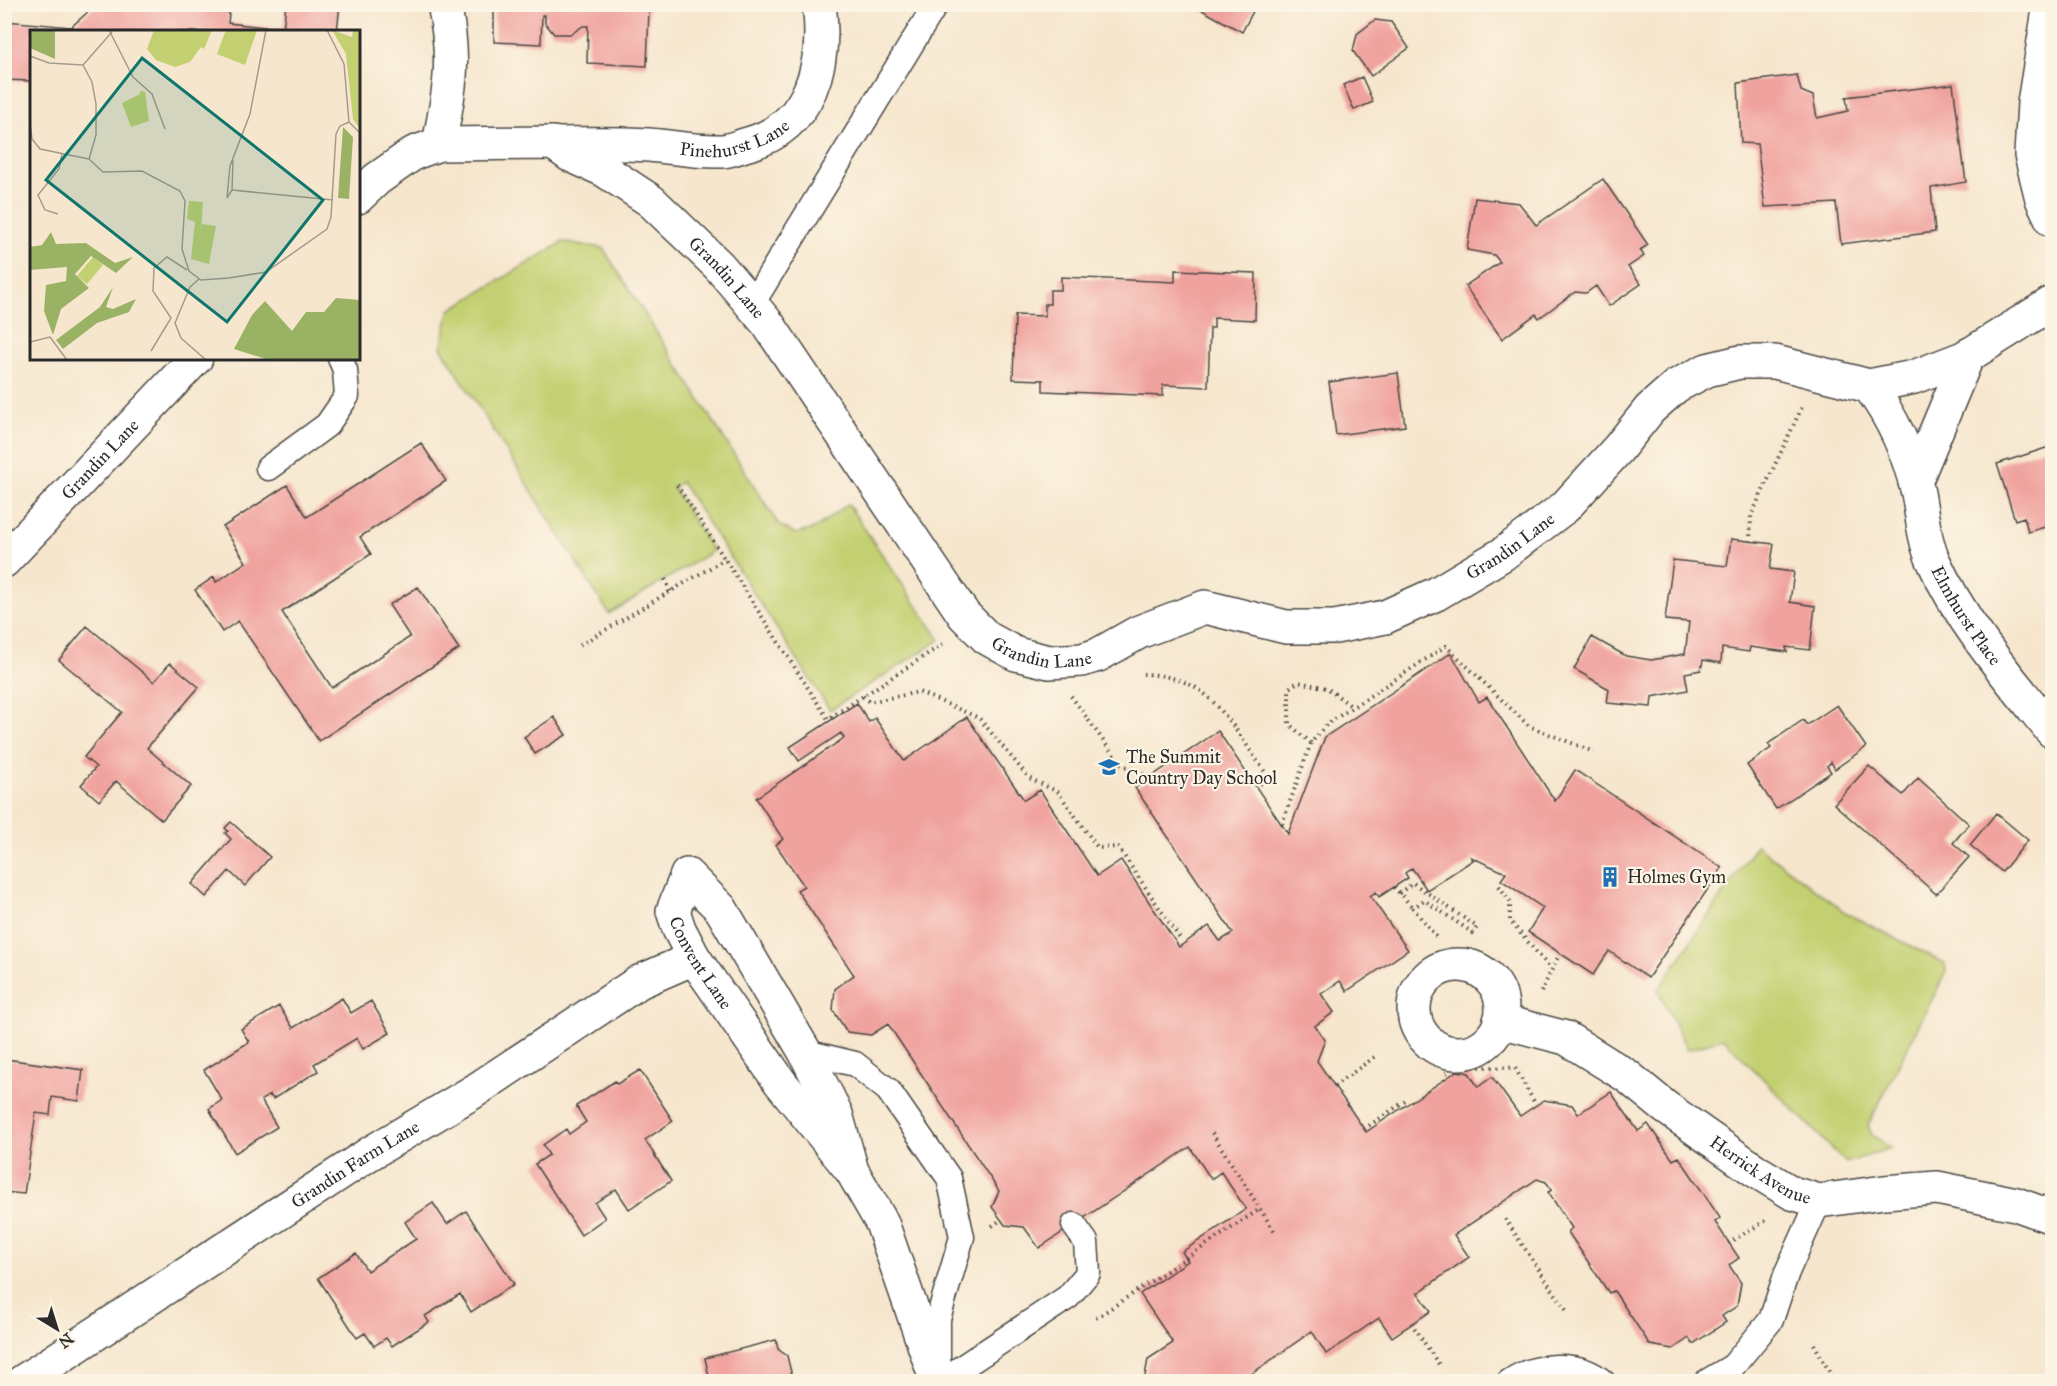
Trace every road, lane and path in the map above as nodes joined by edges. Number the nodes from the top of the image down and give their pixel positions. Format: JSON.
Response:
{"nodes":[{"id":1,"x":444,"y":4,"type":"edge"},
{"id":2,"x":819,"y":4,"type":"edge"},
{"id":3,"x":936,"y":4,"type":"edge"},
{"id":4,"x":2050,"y":4,"type":"edge"},
{"id":5,"x":440,"y":144,"type":"junction"},
{"id":6,"x":553,"y":144,"type":"junction"},
{"id":7,"x":360,"y":195,"type":"edge"},
{"id":8,"x":2052,"y":220,"type":"edge"},
{"id":9,"x":2052,"y":303,"type":"edge"},
{"id":10,"x":752,"y":304,"type":"junction"},
{"id":11,"x":1968,"y":355,"type":"junction"},
{"id":12,"x":194,"y":360,"type":"edge"},
{"id":13,"x":341,"y":360,"type":"edge"},
{"id":14,"x":1817,"y":373,"type":"junction"},
{"id":15,"x":1869,"y":386,"type":"junction"},
{"id":16,"x":268,"y":468,"type":"dead end"},
{"id":17,"x":1915,"y":482,"type":"junction"},
{"id":18,"x":677,"y":485,"type":"dead end"},
{"id":19,"x":1750,"y":542,"type":"dead end"},
{"id":20,"x":725,"y":559,"type":"junction"},
{"id":21,"x":4,"y":561,"type":"edge"},
{"id":22,"x":664,"y":579,"type":"dead end"},
{"id":23,"x":671,"y":592,"type":"junction"},
{"id":24,"x":945,"y":642,"type":"dead end"},
{"id":25,"x":580,"y":645,"type":"dead end"},
{"id":26,"x":1132,"y":674,"type":"dead end"},
{"id":27,"x":1078,"y":692,"type":"dead end"},
{"id":28,"x":863,"y":696,"type":"junction"},
{"id":29,"x":1351,"y":706,"type":"junction"},
{"id":30,"x":2052,"y":731,"type":"edge"},
{"id":31,"x":1311,"y":743,"type":"junction"},
{"id":32,"x":1594,"y":752,"type":"dead end"},
{"id":33,"x":1150,"y":777,"type":"dead end"},
{"id":34,"x":1257,"y":788,"type":"dead end"},
{"id":35,"x":1282,"y":824,"type":"dead end"},
{"id":36,"x":1499,"y":886,"type":"dead end"},
{"id":37,"x":1394,"y":887,"type":"dead end"},
{"id":38,"x":1399,"y":892,"type":"junction"},
{"id":39,"x":1413,"y":908,"type":"junction"},
{"id":40,"x":1438,"y":939,"type":"dead end"},
{"id":41,"x":1181,"y":940,"type":"dead end"},
{"id":42,"x":1560,"y":953,"type":"dead end"},
{"id":43,"x":694,"y":958,"type":"junction"},
{"id":44,"x":1550,"y":968,"type":"junction"},
{"id":45,"x":1541,"y":992,"type":"dead end"},
{"id":46,"x":1500,"y":1021,"type":"dead end"},
{"id":47,"x":805,"y":1052,"type":"junction"},
{"id":48,"x":1376,"y":1056,"type":"dead end"},
{"id":49,"x":1446,"y":1073,"type":"dead end"},
{"id":50,"x":1335,"y":1086,"type":"dead end"},
{"id":51,"x":1407,"y":1101,"type":"dead end"},
{"id":52,"x":1536,"y":1105,"type":"dead end"},
{"id":53,"x":1364,"y":1129,"type":"dead end"},
{"id":54,"x":1212,"y":1133,"type":"dead end"},
{"id":55,"x":852,"y":1171,"type":"junction"},
{"id":56,"x":1819,"y":1201,"type":"junction"},
{"id":57,"x":1260,"y":1209,"type":"junction"},
{"id":58,"x":2052,"y":1217,"type":"edge"},
{"id":59,"x":1505,"y":1219,"type":"dead end"},
{"id":60,"x":1767,"y":1220,"type":"dead end"},
{"id":61,"x":1074,"y":1225,"type":"dead end"},
{"id":62,"x":1276,"y":1234,"type":"dead end"},
{"id":63,"x":1728,"y":1243,"type":"dead end"},
{"id":64,"x":1568,"y":1313,"type":"dead end"},
{"id":65,"x":1091,"y":1321,"type":"dead end"},
{"id":66,"x":1411,"y":1323,"type":"dead end"},
{"id":67,"x":1814,"y":1344,"type":"dead end"},
{"id":68,"x":1440,"y":1366,"type":"dead end"},
{"id":69,"x":22,"y":1382,"type":"edge"},
{"id":70,"x":938,"y":1382,"type":"edge"},
{"id":71,"x":1509,"y":1382,"type":"edge"},
{"id":72,"x":1603,"y":1382,"type":"edge"},
{"id":73,"x":1706,"y":1382,"type":"edge"},
{"id":74,"x":1834,"y":1382,"type":"edge"}],
"edges":[{"from":1,"to":5,"type":"street"},
{"from":2,"to":6,"type":"street","name":"Pinehurst Lane"},
{"from":3,"to":10,"type":"lane"},
{"from":4,"to":8,"type":"street"},
{"from":5,"to":6,"type":"street","name":"Grandin Lane"},
{"from":5,"to":7,"type":"street","name":"Grandin Lane"},
{"from":6,"to":10,"type":"street","name":"Grandin Lane"},
{"from":9,"to":11,"type":"street"},
{"from":10,"to":14,"type":"street","name":"Grandin Lane"},
{"from":11,"to":15,"type":"street"},
{"from":11,"to":17,"type":"street"},
{"from":12,"to":21,"type":"street","name":"Grandin Lane"},
{"from":13,"to":16,"type":"lane"},
{"from":14,"to":15,"type":"street","name":"Grandin Lane"},
{"from":14,"to":19,"type":"path"},
{"from":15,"to":17,"type":"street","name":"Elmhurst Place"},
{"from":17,"to":30,"type":"street","name":"Elmhurst Place"},
{"from":18,"to":20,"type":"path"},
{"from":20,"to":23,"type":"path"},
{"from":20,"to":28,"type":"path"},
{"from":22,"to":23,"type":"path"},
{"from":23,"to":25,"type":"path"},
{"from":24,"to":28,"type":"path"},
{"from":26,"to":34,"type":"path"},
{"from":27,"to":33,"type":"path"},
{"from":28,"to":41,"type":"path"},
{"from":29,"to":31,"type":"path"},
{"from":29,"to":31,"type":"path"},
{"from":29,"to":32,"type":"path"},
{"from":31,"to":35,"type":"path"},
{"from":36,"to":44,"type":"path"},
{"from":37,"to":38,"type":"path"},
{"from":38,"to":39,"type":"path"},
{"from":38,"to":39,"type":"path"},
{"from":39,"to":40,"type":"path"},
{"from":42,"to":44,"type":"path"},
{"from":43,"to":47,"type":"street","name":"Convent Lane"},
{"from":43,"to":55,"type":"street","name":"Convent Lane"},
{"from":43,"to":69,"type":"street","name":"Grandin Farm Lane"},
{"from":44,"to":45,"type":"path"},
{"from":46,"to":56,"type":"street","name":"Herrick Avenue"},
{"from":47,"to":55,"type":"street","name":"Convent Lane"},
{"from":47,"to":70,"type":"lane"},
{"from":48,"to":50,"type":"path"},
{"from":49,"to":52,"type":"path"},
{"from":51,"to":53,"type":"path"},
{"from":54,"to":57,"type":"path"},
{"from":55,"to":70,"type":"street","name":"Convent Lane"},
{"from":56,"to":58,"type":"street","name":"Herrick Avenue"},
{"from":56,"to":73,"type":"lane"},
{"from":57,"to":62,"type":"path"},
{"from":57,"to":65,"type":"path"},
{"from":59,"to":64,"type":"path"},
{"from":60,"to":63,"type":"path"},
{"from":61,"to":70,"type":"lane"},
{"from":66,"to":68,"type":"path"},
{"from":67,"to":74,"type":"path"},
{"from":71,"to":72,"type":"lane"}]}
